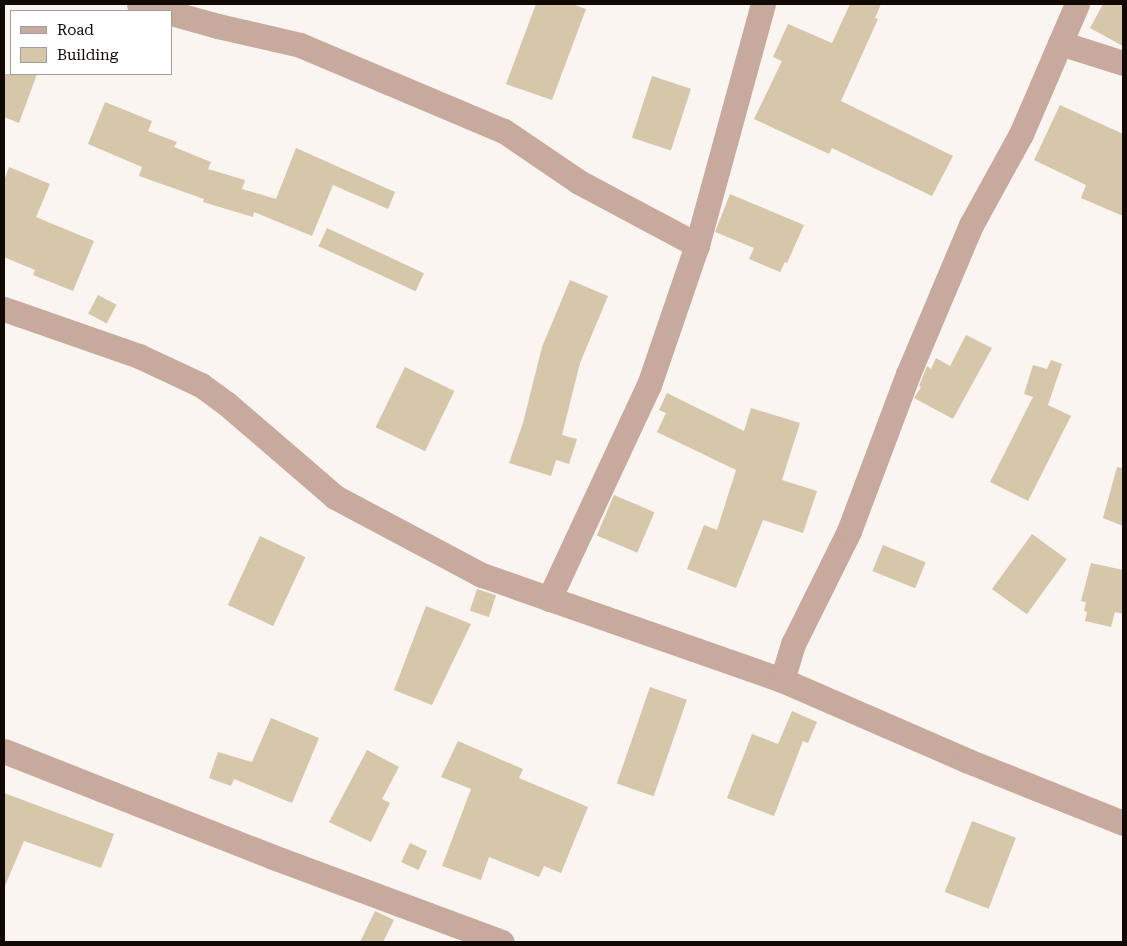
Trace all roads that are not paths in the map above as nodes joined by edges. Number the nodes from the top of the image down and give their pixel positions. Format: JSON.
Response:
{"nodes":[{"id":1,"x":139,"y":4,"type":"edge"},
{"id":2,"x":764,"y":4,"type":"edge"},
{"id":3,"x":1077,"y":4,"type":"edge"},
{"id":4,"x":162,"y":10,"type":"edge"},
{"id":5,"x":172,"y":13,"type":"edge"},
{"id":6,"x":1060,"y":43,"type":"junction"},
{"id":7,"x":1123,"y":63,"type":"edge"},
{"id":8,"x":696,"y":246,"type":"junction"},
{"id":9,"x":4,"y":309,"type":"edge"},
{"id":10,"x":549,"y":599,"type":"junction"},
{"id":11,"x":782,"y":680,"type":"junction"},
{"id":12,"x":4,"y":751,"type":"edge"},
{"id":13,"x":1123,"y":823,"type":"edge"},
{"id":14,"x":502,"y":942,"type":"edge"}],
"edges":[{"from":1,"to":4,"type":"street"},
{"from":2,"to":8,"type":"street"},
{"from":3,"to":6,"type":"street"},
{"from":5,"to":8,"type":"street"},
{"from":6,"to":7,"type":"street"},
{"from":6,"to":11,"type":"street"},
{"from":8,"to":10,"type":"street"},
{"from":9,"to":10,"type":"street"},
{"from":10,"to":11,"type":"street"},
{"from":11,"to":13,"type":"street"},
{"from":12,"to":14,"type":"street"}]}
